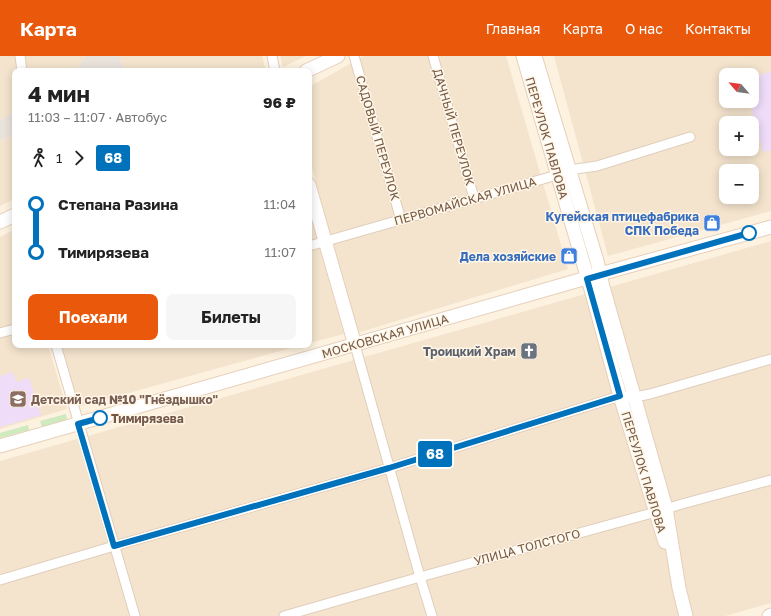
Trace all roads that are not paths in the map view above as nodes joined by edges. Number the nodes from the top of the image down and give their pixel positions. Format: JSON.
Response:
{"nodes":[{"id":1,"x":20,"y":56,"type":"edge"},
{"id":2,"x":272,"y":56,"type":"edge"},
{"id":3,"x":338,"y":56,"type":"edge"},
{"id":4,"x":354,"y":56,"type":"edge"},
{"id":5,"x":433,"y":56,"type":"edge"},
{"id":6,"x":528,"y":57,"type":"edge"},
{"id":7,"x":22,"y":68,"type":"edge"},
{"id":8,"x":275,"y":68,"type":"edge"},
{"id":9,"x":312,"y":68,"type":"edge"},
{"id":10,"x":690,"y":138,"type":"dead end"},
{"id":11,"x":563,"y":172,"type":"junction"},
{"id":12,"x":312,"y":195,"type":"edge"},
{"id":13,"x":474,"y":198,"type":"junction"},
{"id":14,"x":12,"y":216,"type":"edge"},
{"id":15,"x":401,"y":220,"type":"junction"},
{"id":16,"x":0,"y":222,"type":"edge"},
{"id":17,"x":771,"y":227,"type":"edge"},
{"id":18,"x":326,"y":241,"type":"junction"},
{"id":19,"x":312,"y":245,"type":"edge"},
{"id":20,"x":600,"y":275,"type":"junction"},
{"id":21,"x":587,"y":279,"type":"junction"},
{"id":22,"x":12,"y":330,"type":"edge"},
{"id":23,"x":0,"y":333,"type":"edge"},
{"id":24,"x":355,"y":345,"type":"junction"},
{"id":25,"x":57,"y":348,"type":"edge"},
{"id":26,"x":771,"y":359,"type":"edge"},
{"id":27,"x":620,"y":396,"type":"junction"},
{"id":28,"x":635,"y":397,"type":"junction"},
{"id":29,"x":78,"y":424,"type":"junction"},
{"id":30,"x":0,"y":446,"type":"edge"},
{"id":31,"x":389,"y":468,"type":"junction"},
{"id":32,"x":771,"y":480,"type":"edge"},
{"id":33,"x":661,"y":510,"type":"junction"},
{"id":34,"x":114,"y":546,"type":"junction"},
{"id":35,"x":420,"y":577,"type":"junction"},
{"id":36,"x":0,"y":580,"type":"edge"},
{"id":37,"x":135,"y":616,"type":"edge"},
{"id":38,"x":284,"y":616,"type":"edge"},
{"id":39,"x":432,"y":616,"type":"edge"},
{"id":40,"x":686,"y":616,"type":"edge"}],
"edges":[{"from":1,"to":7,"type":"street"},
{"from":2,"to":8,"type":"street"},
{"from":3,"to":9,"type":"street"},
{"from":4,"to":15,"type":"street","name":"САДОВЫЙ ПЕРЕУЛОК"},
{"from":5,"to":13,"type":"street","name":"ДАЧНЫЙ ПЕРЕУЛОК"},
{"from":6,"to":11,"type":"street","name":"ПЕРЕУЛОК ПАВЛОВА"},
{"from":10,"to":11,"type":"street","name":"ПЕРВОМАЙСКАЯ УЛИЦА"},
{"from":11,"to":13,"type":"street","name":"ПЕРВОМАЙСКАЯ УЛИЦА"},
{"from":11,"to":20,"type":"street","name":"ПЕРЕУЛОК ПАВЛОВА"},
{"from":11,"to":21,"type":"street","name":"ПЕРЕУЛОК ПАВЛОВА"},
{"from":12,"to":18,"type":"street"},
{"from":13,"to":15,"type":"street","name":"ПЕРВОМАЙСКАЯ УЛИЦА"},
{"from":14,"to":16,"type":"street"},
{"from":15,"to":18,"type":"street","name":"ПЕРВОМАЙСКАЯ УЛИЦА"},
{"from":17,"to":20,"type":"street","name":"МОСКОВСКАЯ УЛИЦА"},
{"from":18,"to":19,"type":"street","name":"ПЕРВОМАЙСКАЯ УЛИЦА"},
{"from":18,"to":24,"type":"street"},
{"from":20,"to":21,"type":"street","name":"МОСКОВСКАЯ УЛИЦА"},
{"from":20,"to":28,"type":"street","name":"ПЕРЕУЛОК ПАВЛОВА"},
{"from":21,"to":24,"type":"street","name":"МОСКОВСКАЯ УЛИЦА"},
{"from":21,"to":27,"type":"street","name":"ПЕРЕУЛОК ПАВЛОВА"},
{"from":22,"to":23,"type":"street"},
{"from":24,"to":29,"type":"street","name":"МОСКОВСКАЯ УЛИЦА"},
{"from":24,"to":31,"type":"street"},
{"from":25,"to":29,"type":"street"},
{"from":26,"to":28,"type":"street"},
{"from":27,"to":28,"type":"street"},
{"from":27,"to":31,"type":"street"},
{"from":27,"to":33,"type":"street","name":"ПЕРЕУЛОК ПАВЛОВА"},
{"from":28,"to":33,"type":"street","name":"ПЕРЕУЛОК ПАВЛОВА"},
{"from":29,"to":30,"type":"street","name":"МОСКОВСКАЯ УЛИЦА"},
{"from":29,"to":34,"type":"street"},
{"from":31,"to":34,"type":"street"},
{"from":31,"to":35,"type":"street"},
{"from":32,"to":33,"type":"street","name":"УЛИЦА ТОЛСТОГО"},
{"from":33,"to":35,"type":"street","name":"УЛИЦА ТОЛСТОГО"},
{"from":33,"to":40,"type":"street","name":"ПЕРЕУЛОК ПАВЛОВА"},
{"from":34,"to":36,"type":"street"},
{"from":34,"to":37,"type":"street"},
{"from":35,"to":38,"type":"street","name":"УЛИЦА ТОЛСТОГО"},
{"from":35,"to":39,"type":"street"}]}
